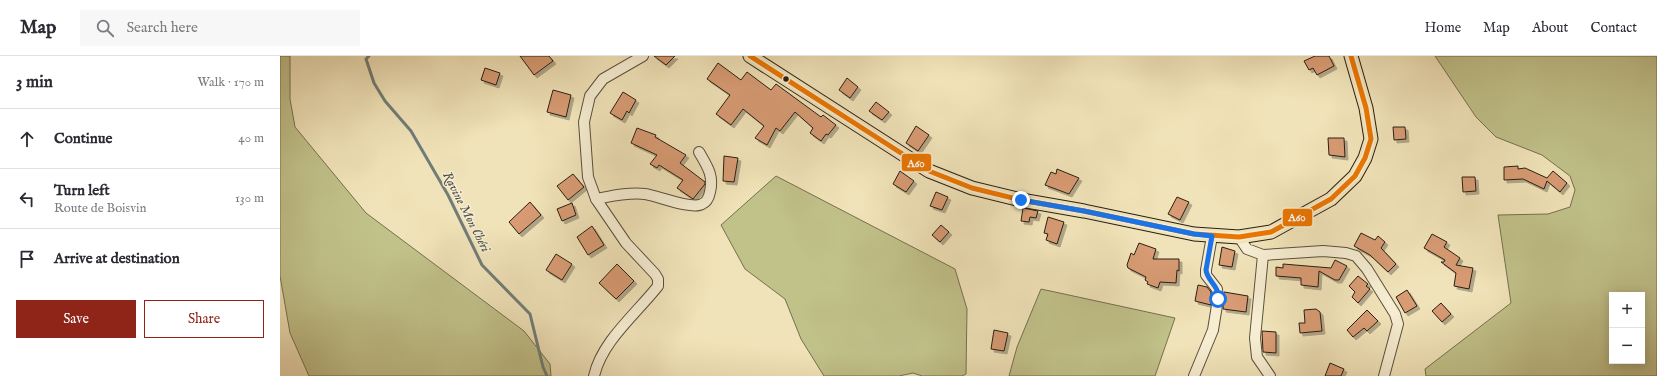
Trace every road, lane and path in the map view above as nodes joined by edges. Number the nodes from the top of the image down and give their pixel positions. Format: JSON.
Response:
{"nodes":[{"id":1,"x":643,"y":56,"type":"edge"},
{"id":2,"x":750,"y":56,"type":"edge"},
{"id":3,"x":1351,"y":56,"type":"edge"},
{"id":4,"x":761,"y":60,"type":"edge"},
{"id":5,"x":699,"y":152,"type":"dead end"},
{"id":6,"x":596,"y":199,"type":"junction"},
{"id":7,"x":1212,"y":236,"type":"junction"},
{"id":8,"x":1239,"y":237,"type":"junction"},
{"id":9,"x":1263,"y":256,"type":"junction"},
{"id":10,"x":594,"y":376,"type":"edge"},
{"id":11,"x":1194,"y":376,"type":"edge"},
{"id":12,"x":1270,"y":376,"type":"edge"},
{"id":13,"x":1384,"y":376,"type":"edge"}],
"edges":[{"from":1,"to":6,"type":"street"},
{"from":2,"to":4,"type":"main road"},
{"from":3,"to":8,"type":"main road"},
{"from":4,"to":7,"type":"main road"},
{"from":5,"to":6,"type":"street"},
{"from":6,"to":10,"type":"street"},
{"from":7,"to":8,"type":"main road"},
{"from":7,"to":11,"type":"street"},
{"from":8,"to":9,"type":"street"},
{"from":9,"to":12,"type":"street"},
{"from":9,"to":13,"type":"street"}]}
